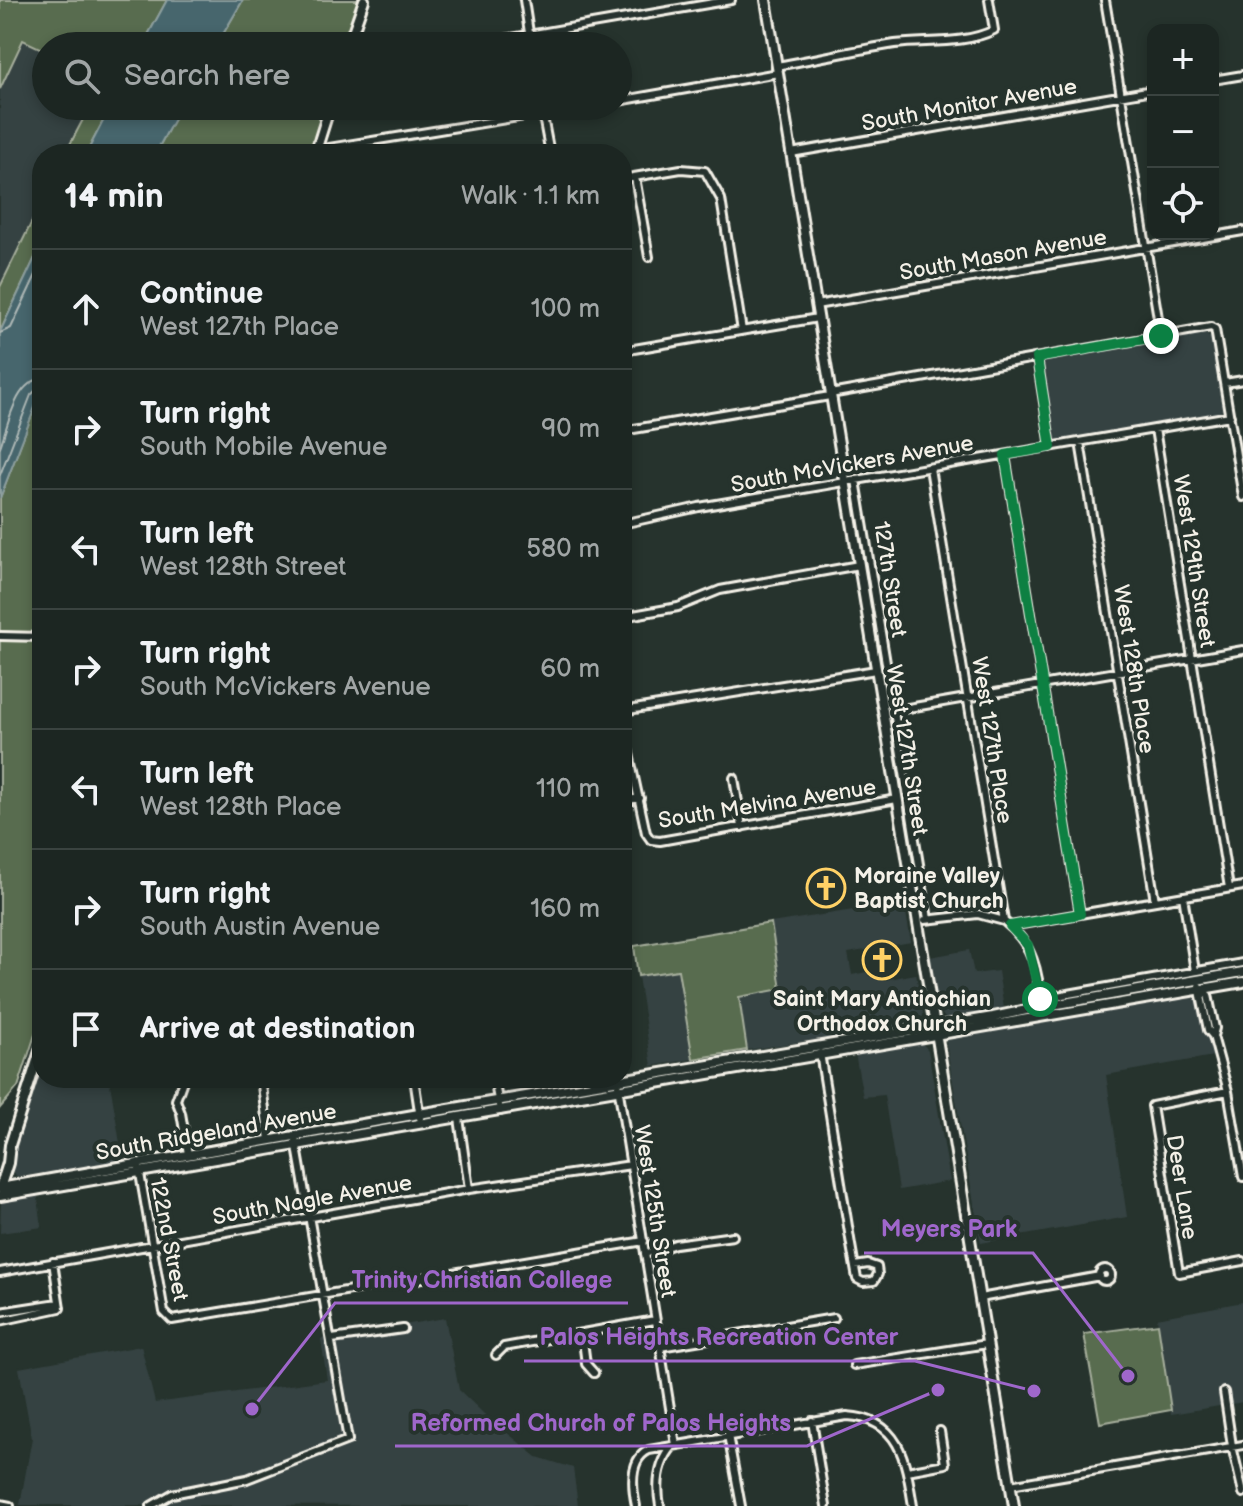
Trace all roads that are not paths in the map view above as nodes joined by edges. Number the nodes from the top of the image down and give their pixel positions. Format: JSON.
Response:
{"nodes":[{"id":1,"x":364,"y":0,"type":"edge"},
{"id":2,"x":524,"y":0,"type":"edge"},
{"id":3,"x":731,"y":0,"type":"edge"},
{"id":4,"x":766,"y":0,"type":"edge"},
{"id":5,"x":989,"y":0,"type":"edge"},
{"id":6,"x":1105,"y":0,"type":"edge"},
{"id":7,"x":353,"y":32,"type":"edge"},
{"id":8,"x":528,"y":32,"type":"edge"},
{"id":9,"x":551,"y":32,"type":"edge"},
{"id":10,"x":778,"y":70,"type":"junction"},
{"id":11,"x":1243,"y":75,"type":"edge"},
{"id":12,"x":1219,"y":79,"type":"edge"},
{"id":13,"x":1147,"y":91,"type":"edge"},
{"id":14,"x":1120,"y":95,"type":"junction"},
{"id":15,"x":632,"y":98,"type":"edge"},
{"id":16,"x":326,"y":120,"type":"edge"},
{"id":17,"x":488,"y":120,"type":"edge"},
{"id":18,"x":544,"y":120,"type":"edge"},
{"id":19,"x":318,"y":144,"type":"edge"},
{"id":20,"x":359,"y":144,"type":"edge"},
{"id":21,"x":548,"y":144,"type":"edge"},
{"id":22,"x":791,"y":153,"type":"junction"},
{"id":23,"x":632,"y":177,"type":"edge"},
{"id":24,"x":635,"y":177,"type":"junction"},
{"id":25,"x":1243,"y":231,"type":"edge"},
{"id":26,"x":1146,"y":247,"type":"junction"},
{"id":27,"x":649,"y":257,"type":"dead end"},
{"id":28,"x":816,"y":305,"type":"junction"},
{"id":29,"x":818,"y":318,"type":"junction"},
{"id":30,"x":742,"y":331,"type":"junction"},
{"id":31,"x":1161,"y":336,"type":"junction"},
{"id":32,"x":632,"y":349,"type":"edge"},
{"id":33,"x":1037,"y":358,"type":"junction"},
{"id":34,"x":1243,"y":380,"type":"edge"},
{"id":35,"x":1225,"y":383,"type":"junction"},
{"id":36,"x":830,"y":395,"type":"junction"},
{"id":37,"x":1230,"y":416,"type":"junction"},
{"id":38,"x":632,"y":429,"type":"edge"},
{"id":39,"x":1155,"y":429,"type":"junction"},
{"id":40,"x":1080,"y":442,"type":"junction"},
{"id":41,"x":1051,"y":447,"type":"junction"},
{"id":42,"x":1005,"y":455,"type":"junction"},
{"id":43,"x":1240,"y":466,"type":"edge"},
{"id":44,"x":930,"y":468,"type":"junction"},
{"id":45,"x":856,"y":480,"type":"junction"},
{"id":46,"x":846,"y":482,"type":"junction"},
{"id":47,"x":1243,"y":497,"type":"edge"},
{"id":48,"x":632,"y":522,"type":"edge"},
{"id":49,"x":859,"y":565,"type":"junction"},
{"id":50,"x":632,"y":615,"type":"edge"},
{"id":51,"x":0,"y":636,"type":"edge"},
{"id":52,"x":32,"y":637,"type":"edge"},
{"id":53,"x":1243,"y":650,"type":"edge"},
{"id":54,"x":1192,"y":659,"type":"junction"},
{"id":55,"x":876,"y":670,"type":"junction"},
{"id":56,"x":1117,"y":672,"type":"junction"},
{"id":57,"x":1043,"y":684,"type":"junction"},
{"id":58,"x":969,"y":697,"type":"junction"},
{"id":59,"x":632,"y":709,"type":"edge"},
{"id":60,"x":894,"y":710,"type":"junction"},
{"id":61,"x":883,"y":712,"type":"junction"},
{"id":62,"x":632,"y":772,"type":"edge"},
{"id":63,"x":734,"y":778,"type":"dead end"},
{"id":64,"x":640,"y":798,"type":"junction"},
{"id":65,"x":632,"y":799,"type":"edge"},
{"id":66,"x":897,"y":799,"type":"junction"},
{"id":67,"x":742,"y":827,"type":"junction"},
{"id":68,"x":1243,"y":886,"type":"edge"},
{"id":69,"x":1229,"y":888,"type":"junction"},
{"id":70,"x":1183,"y":896,"type":"junction"},
{"id":71,"x":1155,"y":901,"type":"junction"},
{"id":72,"x":1080,"y":914,"type":"junction"},
{"id":73,"x":928,"y":919,"type":"junction"},
{"id":74,"x":917,"y":921,"type":"junction"},
{"id":75,"x":1007,"y":924,"type":"junction"},
{"id":76,"x":1243,"y":963,"type":"edge"},
{"id":77,"x":1243,"y":972,"type":"edge"},
{"id":78,"x":1197,"y":975,"type":"junction"},
{"id":79,"x":1243,"y":982,"type":"edge"},
{"id":80,"x":1200,"y":990,"type":"junction"},
{"id":81,"x":1040,"y":1003,"type":"junction"},
{"id":82,"x":935,"y":1031,"type":"junction"},
{"id":83,"x":819,"y":1045,"type":"junction"},
{"id":84,"x":820,"y":1056,"type":"junction"},
{"id":85,"x":32,"y":1076,"type":"edge"},
{"id":86,"x":632,"y":1076,"type":"edge"},
{"id":87,"x":180,"y":1088,"type":"edge"},
{"id":88,"x":262,"y":1088,"type":"edge"},
{"id":89,"x":415,"y":1088,"type":"edge"},
{"id":90,"x":496,"y":1088,"type":"edge"},
{"id":91,"x":576,"y":1088,"type":"edge"},
{"id":92,"x":631,"y":1088,"type":"edge"},
{"id":93,"x":632,"y":1088,"type":"edge"},
{"id":94,"x":619,"y":1090,"type":"junction"},
{"id":95,"x":1228,"y":1091,"type":"junction"},
{"id":96,"x":499,"y":1106,"type":"junction"},
{"id":97,"x":419,"y":1114,"type":"junction"},
{"id":98,"x":459,"y":1118,"type":"junction"},
{"id":99,"x":421,"y":1124,"type":"junction"},
{"id":100,"x":269,"y":1140,"type":"junction"},
{"id":101,"x":296,"y":1140,"type":"junction"},
{"id":102,"x":188,"y":1154,"type":"junction"},
{"id":103,"x":4,"y":1162,"type":"edge"},
{"id":104,"x":631,"y":1165,"type":"junction"},
{"id":105,"x":139,"y":1167,"type":"junction"},
{"id":106,"x":1243,"y":1177,"type":"edge"},
{"id":107,"x":23,"y":1184,"type":"junction"},
{"id":108,"x":0,"y":1188,"type":"edge"},
{"id":109,"x":469,"y":1189,"type":"junction"},
{"id":110,"x":0,"y":1196,"type":"edge"},
{"id":111,"x":309,"y":1219,"type":"junction"},
{"id":112,"x":733,"y":1236,"type":"dead end"},
{"id":113,"x":644,"y":1241,"type":"junction"},
{"id":114,"x":152,"y":1245,"type":"junction"},
{"id":115,"x":645,"y":1254,"type":"junction"},
{"id":116,"x":1243,"y":1261,"type":"edge"},
{"id":117,"x":53,"y":1262,"type":"junction"},
{"id":118,"x":855,"y":1266,"type":"dead end"},
{"id":119,"x":0,"y":1272,"type":"edge"},
{"id":120,"x":1100,"y":1276,"type":"dead end"},
{"id":121,"x":321,"y":1295,"type":"junction"},
{"id":122,"x":980,"y":1298,"type":"junction"},
{"id":123,"x":0,"y":1312,"type":"edge"},
{"id":124,"x":23,"y":1313,"type":"junction"},
{"id":125,"x":834,"y":1318,"type":"dead end"},
{"id":126,"x":655,"y":1320,"type":"junction"},
{"id":127,"x":0,"y":1321,"type":"edge"},
{"id":128,"x":403,"y":1329,"type":"dead end"},
{"id":129,"x":582,"y":1333,"type":"junction"},
{"id":130,"x":332,"y":1339,"type":"junction"},
{"id":131,"x":987,"y":1344,"type":"junction"},
{"id":132,"x":660,"y":1347,"type":"junction"},
{"id":133,"x":496,"y":1355,"type":"dead end"},
{"id":134,"x":854,"y":1365,"type":"dead end"},
{"id":135,"x":594,"y":1373,"type":"dead end"},
{"id":136,"x":1224,"y":1392,"type":"dead end"},
{"id":137,"x":812,"y":1421,"type":"junction"},
{"id":138,"x":940,"y":1431,"type":"dead end"},
{"id":139,"x":728,"y":1435,"type":"junction"},
{"id":140,"x":675,"y":1445,"type":"junction"},
{"id":141,"x":1243,"y":1445,"type":"edge"},
{"id":142,"x":1232,"y":1446,"type":"junction"},
{"id":143,"x":644,"y":1452,"type":"junction"},
{"id":144,"x":661,"y":1464,"type":"junction"},
{"id":145,"x":907,"y":1471,"type":"junction"},
{"id":146,"x":1010,"y":1485,"type":"junction"},
{"id":147,"x":1243,"y":1493,"type":"edge"},
{"id":148,"x":0,"y":1504,"type":"edge"},
{"id":149,"x":10,"y":1506,"type":"edge"},
{"id":150,"x":151,"y":1506,"type":"edge"},
{"id":151,"x":636,"y":1506,"type":"edge"},
{"id":152,"x":660,"y":1506,"type":"edge"},
{"id":153,"x":741,"y":1506,"type":"edge"},
{"id":154,"x":826,"y":1506,"type":"edge"},
{"id":155,"x":913,"y":1506,"type":"edge"},
{"id":156,"x":1014,"y":1506,"type":"edge"}],
"edges":[{"from":1,"to":7,"type":"main road"},
{"from":2,"to":8,"type":"street"},
{"from":3,"to":9,"type":"street"},
{"from":4,"to":10,"type":"main road","name":"West 127th Street"},
{"from":5,"to":10,"type":"street"},
{"from":6,"to":14,"type":"street"},
{"from":10,"to":15,"type":"street"},
{"from":10,"to":22,"type":"main road","name":"West 127th Street"},
{"from":11,"to":12,"type":"street"},
{"from":13,"to":14,"type":"street","name":"South Monitor Avenue"},
{"from":14,"to":22,"type":"street","name":"South Monitor Avenue"},
{"from":14,"to":26,"type":"street"},
{"from":16,"to":19,"type":"main road"},
{"from":17,"to":20,"type":"street"},
{"from":18,"to":21,"type":"street"},
{"from":22,"to":28,"type":"main road","name":"West 127th Street"},
{"from":23,"to":24,"type":"street"},
{"from":24,"to":27,"type":"street"},
{"from":24,"to":30,"type":"street"},
{"from":25,"to":26,"type":"street","name":"South Mason Avenue"},
{"from":26,"to":28,"type":"street","name":"South Mason Avenue"},
{"from":26,"to":31,"type":"street"},
{"from":28,"to":29,"type":"main road","name":"West 127th Street"},
{"from":29,"to":30,"type":"street"},
{"from":29,"to":36,"type":"main road","name":"West 127th Street"},
{"from":30,"to":32,"type":"street"},
{"from":31,"to":33,"type":"street"},
{"from":31,"to":35,"type":"street"},
{"from":33,"to":36,"type":"street"},
{"from":33,"to":41,"type":"street"},
{"from":34,"to":35,"type":"street"},
{"from":35,"to":37,"type":"street"},
{"from":36,"to":38,"type":"street"},
{"from":36,"to":46,"type":"main road","name":"West 127th Street"},
{"from":37,"to":39,"type":"street","name":"South McVickers Avenue"},
{"from":37,"to":43,"type":"street"},
{"from":39,"to":40,"type":"street","name":"South McVickers Avenue"},
{"from":39,"to":54,"type":"street","name":"West 129th Street"},
{"from":40,"to":41,"type":"street","name":"South McVickers Avenue"},
{"from":40,"to":56,"type":"street","name":"West 128th Place"},
{"from":41,"to":42,"type":"street","name":"South McVickers Avenue"},
{"from":42,"to":44,"type":"street","name":"South McVickers Avenue"},
{"from":42,"to":57,"type":"street"},
{"from":43,"to":47,"type":"street"},
{"from":44,"to":45,"type":"street","name":"South McVickers Avenue"},
{"from":44,"to":58,"type":"street","name":"West 127th Place"},
{"from":45,"to":46,"type":"street","name":"South McVickers Avenue"},
{"from":45,"to":60,"type":"street","name":"127th Street"},
{"from":46,"to":48,"type":"street","name":"South McVickers Avenue"},
{"from":46,"to":49,"type":"main road","name":"West 127th Street"},
{"from":49,"to":50,"type":"street"},
{"from":49,"to":55,"type":"main road","name":"West 127th Street"},
{"from":51,"to":52,"type":"street"},
{"from":53,"to":54,"type":"street"},
{"from":54,"to":56,"type":"street"},
{"from":54,"to":69,"type":"street","name":"West 129th Street"},
{"from":55,"to":59,"type":"street"},
{"from":55,"to":61,"type":"main road","name":"West 127th Street"},
{"from":56,"to":57,"type":"street"},
{"from":56,"to":71,"type":"street","name":"West 128th Place"},
{"from":57,"to":58,"type":"street"},
{"from":57,"to":72,"type":"street"},
{"from":58,"to":60,"type":"street"},
{"from":58,"to":75,"type":"street","name":"West 127th Place"},
{"from":60,"to":61,"type":"street"},
{"from":60,"to":73,"type":"street","name":"127th Street"},
{"from":61,"to":66,"type":"main road","name":"West 127th Street"},
{"from":62,"to":64,"type":"street"},
{"from":63,"to":67,"type":"street"},
{"from":64,"to":65,"type":"street","name":"South Melvina Avenue"},
{"from":64,"to":67,"type":"street","name":"South Melvina Avenue"},
{"from":66,"to":67,"type":"street","name":"South Melvina Avenue"},
{"from":66,"to":74,"type":"main road","name":"West 127th Street"},
{"from":68,"to":69,"type":"street"},
{"from":69,"to":70,"type":"street"},
{"from":70,"to":71,"type":"street"},
{"from":70,"to":78,"type":"street"},
{"from":71,"to":72,"type":"street"},
{"from":72,"to":75,"type":"street"},
{"from":73,"to":74,"type":"street"},
{"from":73,"to":75,"type":"street"},
{"from":74,"to":82,"type":"main road","name":"West 127th Street"},
{"from":75,"to":81,"type":"street","name":"West 127th Place"},
{"from":76,"to":78,"type":"street"},
{"from":77,"to":78,"type":"main road","name":"South Ridgeland Avenue"},
{"from":78,"to":80,"type":"street"},
{"from":78,"to":81,"type":"main road","name":"South Ridgeland Avenue"},
{"from":79,"to":80,"type":"main road","name":"South Ridgeland Avenue"},
{"from":80,"to":82,"type":"main road","name":"South Ridgeland Avenue"},
{"from":80,"to":95,"type":"street"},
{"from":81,"to":82,"type":"main road","name":"South Ridgeland Avenue"},
{"from":82,"to":83,"type":"main road","name":"South Ridgeland Avenue"},
{"from":82,"to":84,"type":"main road","name":"South Ridgeland Avenue"},
{"from":82,"to":122,"type":"main road","name":"West 127th Street"},
{"from":83,"to":84,"type":"street"},
{"from":83,"to":86,"type":"main road","name":"South Ridgeland Avenue"},
{"from":84,"to":93,"type":"main road","name":"South Ridgeland Avenue"},
{"from":84,"to":118,"type":"street"},
{"from":85,"to":103,"type":"main road"},
{"from":87,"to":102,"type":"street"},
{"from":88,"to":100,"type":"street"},
{"from":89,"to":97,"type":"street"},
{"from":90,"to":96,"type":"street"},
{"from":91,"to":94,"type":"main road","name":"South Ridgeland Avenue"},
{"from":91,"to":96,"type":"main road","name":"South Ridgeland Avenue"},
{"from":92,"to":94,"type":"main road","name":"South Ridgeland Avenue"},
{"from":94,"to":104,"type":"street","name":"West 125th Street"},
{"from":95,"to":106,"type":"street"},
{"from":95,"to":116,"type":"street","name":"Deer Lane"},
{"from":96,"to":97,"type":"main road","name":"South Ridgeland Avenue"},
{"from":96,"to":98,"type":"main road","name":"South Ridgeland Avenue"},
{"from":97,"to":99,"type":"street"},
{"from":97,"to":101,"type":"main road","name":"South Ridgeland Avenue"},
{"from":98,"to":99,"type":"main road","name":"South Ridgeland Avenue"},
{"from":98,"to":109,"type":"street"},
{"from":99,"to":101,"type":"main road","name":"South Ridgeland Avenue"},
{"from":100,"to":101,"type":"main road","name":"South Ridgeland Avenue"},
{"from":100,"to":102,"type":"main road","name":"South Ridgeland Avenue"},
{"from":101,"to":105,"type":"main road","name":"South Ridgeland Avenue"},
{"from":101,"to":111,"type":"street"},
{"from":102,"to":105,"type":"main road","name":"South Ridgeland Avenue"},
{"from":103,"to":107,"type":"main road"},
{"from":103,"to":108,"type":"main road"},
{"from":104,"to":109,"type":"street","name":"South Nagle Avenue"},
{"from":104,"to":113,"type":"street","name":"West 125th Street"},
{"from":105,"to":107,"type":"main road","name":"South Ridgeland Avenue"},
{"from":105,"to":110,"type":"main road","name":"South Ridgeland Avenue"},
{"from":105,"to":114,"type":"street","name":"122nd Street"},
{"from":107,"to":108,"type":"main road","name":"South Ridgeland Avenue"},
{"from":109,"to":111,"type":"street","name":"South Nagle Avenue"},
{"from":111,"to":114,"type":"street","name":"South Nagle Avenue"},
{"from":111,"to":121,"type":"street"},
{"from":112,"to":115,"type":"street"},
{"from":113,"to":115,"type":"street","name":"West 125th Street"},
{"from":113,"to":121,"type":"street"},
{"from":114,"to":117,"type":"street","name":"South Nagle Avenue"},
{"from":114,"to":121,"type":"street","name":"122nd Street"},
{"from":115,"to":126,"type":"street","name":"West 125th Street"},
{"from":117,"to":119,"type":"street","name":"South Nagle Avenue"},
{"from":117,"to":124,"type":"street"},
{"from":120,"to":122,"type":"street"},
{"from":121,"to":130,"type":"street"},
{"from":122,"to":131,"type":"main road","name":"West 127th Street"},
{"from":123,"to":124,"type":"street"},
{"from":124,"to":127,"type":"street"},
{"from":125,"to":132,"type":"street"},
{"from":126,"to":129,"type":"street"},
{"from":126,"to":132,"type":"street","name":"West 125th Street"},
{"from":128,"to":130,"type":"street"},
{"from":129,"to":133,"type":"street"},
{"from":129,"to":135,"type":"street"},
{"from":130,"to":150,"type":"street"},
{"from":131,"to":134,"type":"street"},
{"from":131,"to":146,"type":"main road","name":"West 127th Street"},
{"from":132,"to":140,"type":"street","name":"West 125th Street"},
{"from":136,"to":142,"type":"street"},
{"from":137,"to":139,"type":"street"},
{"from":137,"to":145,"type":"street"},
{"from":137,"to":154,"type":"street"},
{"from":138,"to":145,"type":"street"},
{"from":139,"to":140,"type":"street"},
{"from":139,"to":153,"type":"street"},
{"from":140,"to":143,"type":"street"},
{"from":140,"to":144,"type":"street"},
{"from":141,"to":142,"type":"street"},
{"from":142,"to":146,"type":"street"},
{"from":142,"to":147,"type":"street"},
{"from":143,"to":144,"type":"street"},
{"from":143,"to":151,"type":"street"},
{"from":144,"to":152,"type":"street"},
{"from":145,"to":155,"type":"street"},
{"from":146,"to":156,"type":"main road","name":"West 127th Street"},
{"from":148,"to":149,"type":"street"}]}
